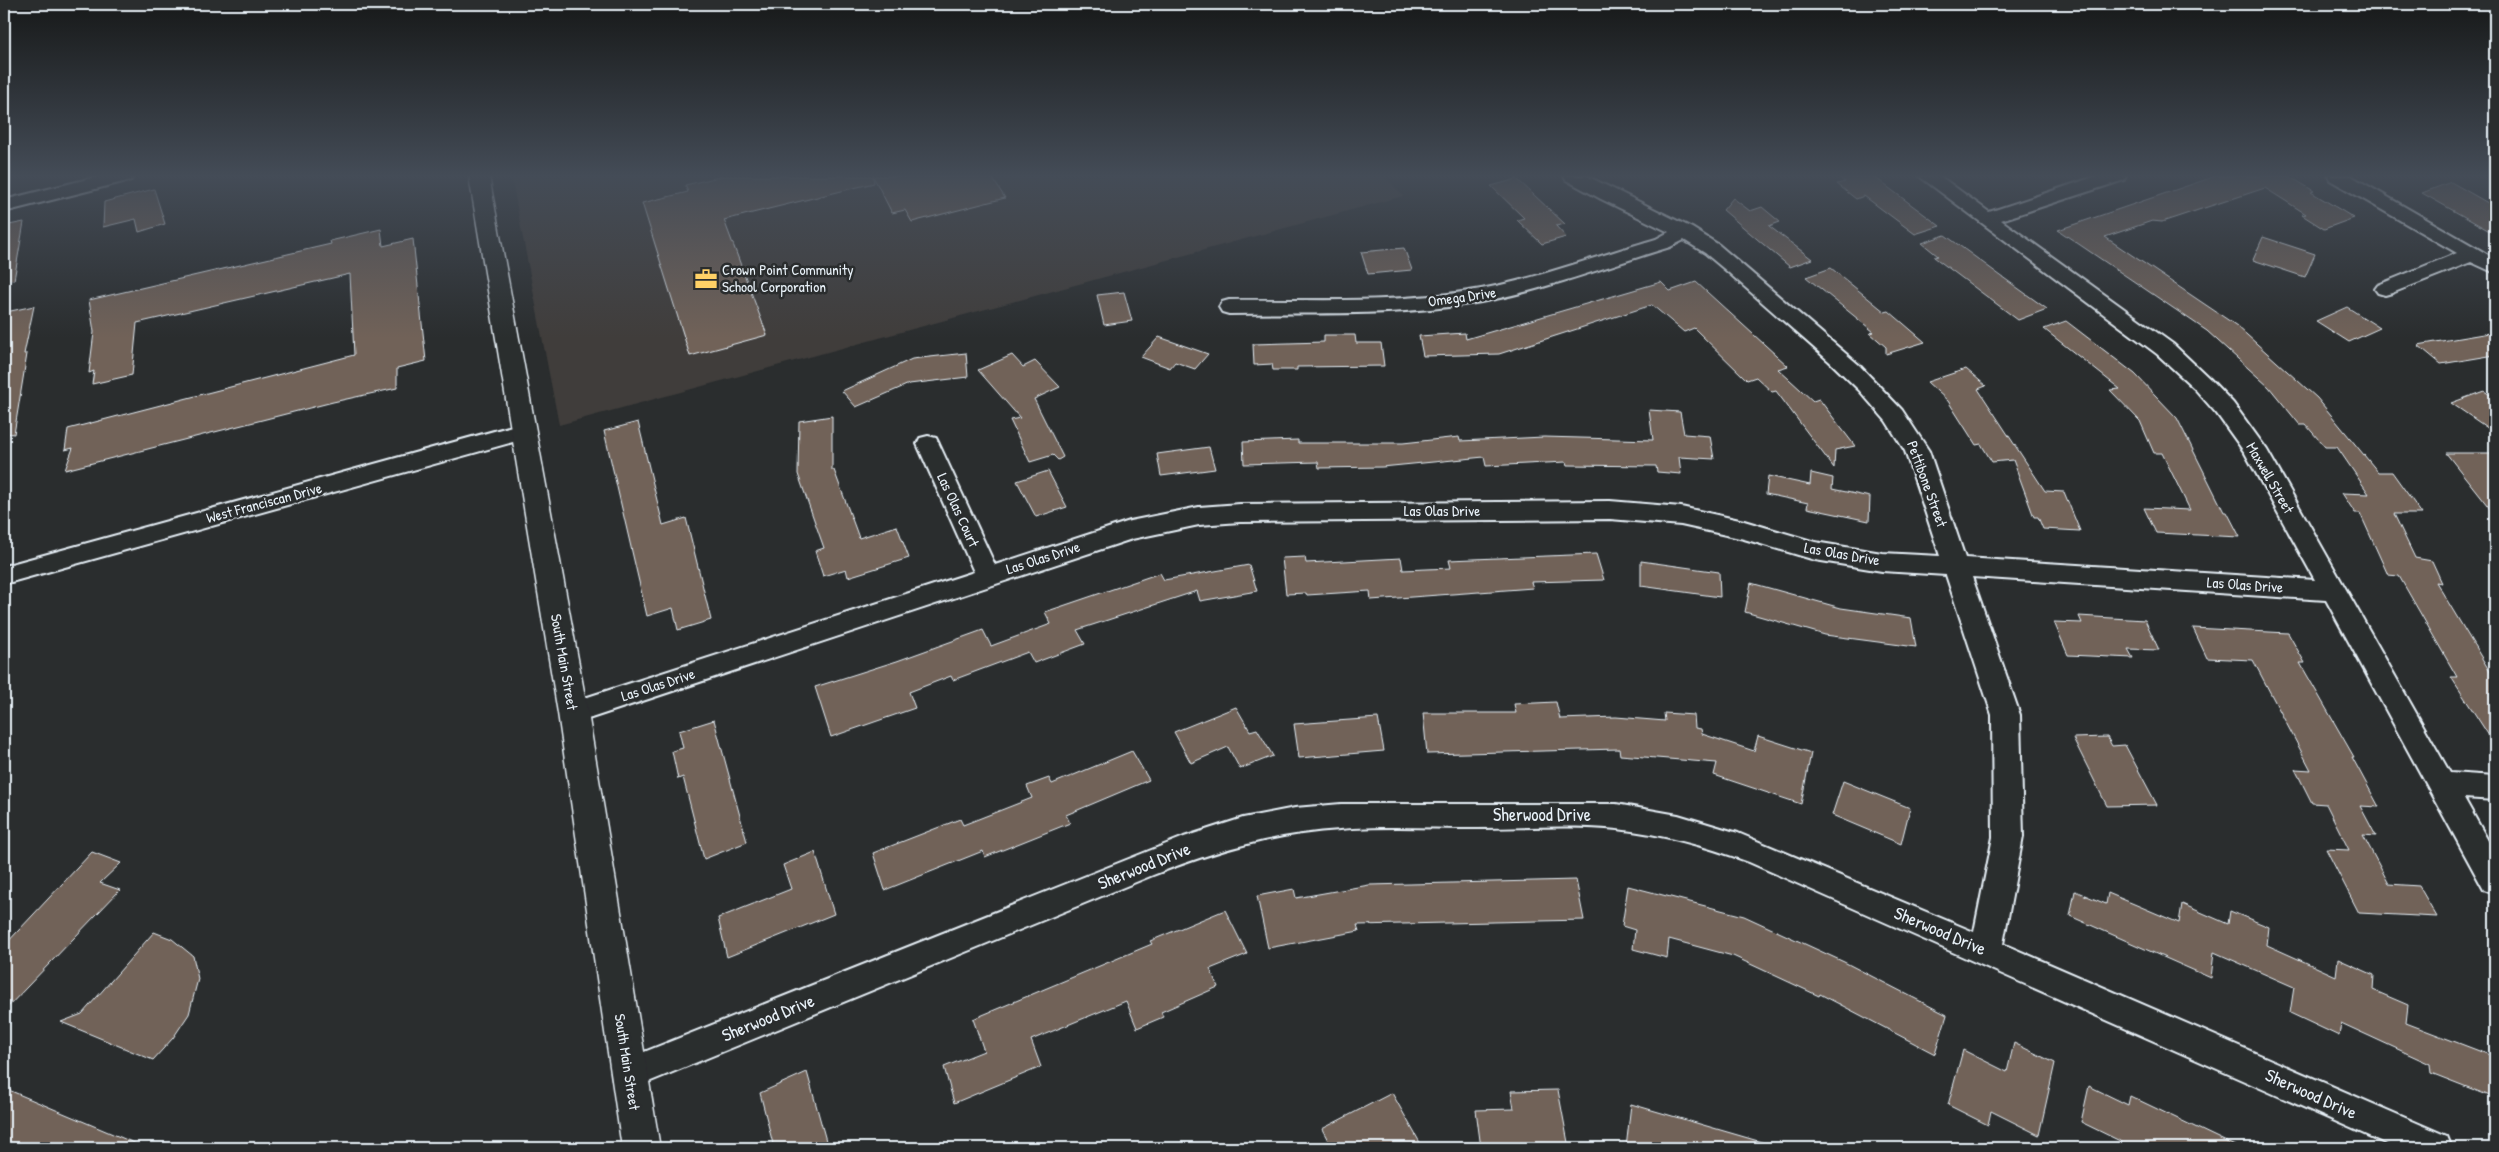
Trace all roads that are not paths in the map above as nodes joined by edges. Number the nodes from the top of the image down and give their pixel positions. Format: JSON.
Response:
{"nodes":[{"id":1,"x":488,"y":230,"type":"edge"},
{"id":2,"x":1679,"y":230,"type":"edge"},
{"id":3,"x":2001,"y":230,"type":"edge"},
{"id":4,"x":2431,"y":230,"type":"edge"},
{"id":5,"x":1684,"y":232,"type":"junction"},
{"id":6,"x":2473,"y":254,"type":"junction"},
{"id":7,"x":2495,"y":267,"type":"edge"},
{"id":8,"x":2386,"y":289,"type":"dead end"},
{"id":9,"x":1229,"y":307,"type":"dead end"},
{"id":10,"x":523,"y":431,"type":"junction"},
{"id":11,"x":928,"y":444,"type":"dead end"},
{"id":12,"x":1955,"y":567,"type":"junction"},
{"id":13,"x":4,"y":575,"type":"edge"},
{"id":14,"x":988,"y":576,"type":"junction"},
{"id":15,"x":2335,"y":591,"type":"junction"},
{"id":16,"x":573,"y":713,"type":"junction"},
{"id":17,"x":2443,"y":785,"type":"junction"},
{"id":18,"x":2495,"y":788,"type":"edge"},
{"id":19,"x":2495,"y":880,"type":"edge"},
{"id":20,"x":1986,"y":951,"type":"junction"},
{"id":21,"x":629,"y":1074,"type":"junction"},
{"id":22,"x":641,"y":1148,"type":"edge"},
{"id":23,"x":2435,"y":1148,"type":"edge"}],
"edges":[{"from":1,"to":10,"type":"street","name":"South Main Street"},
{"from":2,"to":5,"type":"street","name":"Pettibone Street"},
{"from":3,"to":15,"type":"street","name":"Maxwell Street"},
{"from":4,"to":6,"type":"street"},
{"from":5,"to":9,"type":"street","name":"Omega Drive"},
{"from":5,"to":12,"type":"street","name":"Pettibone Street"},
{"from":6,"to":7,"type":"street"},
{"from":6,"to":8,"type":"street"},
{"from":10,"to":13,"type":"street","name":"West Franciscan Drive"},
{"from":10,"to":16,"type":"street","name":"South Main Street"},
{"from":11,"to":14,"type":"street","name":"Las Olas Court"},
{"from":12,"to":14,"type":"street","name":"Las Olas Drive"},
{"from":12,"to":15,"type":"street","name":"Las Olas Drive"},
{"from":12,"to":20,"type":"street","name":"Pettibone Street"},
{"from":14,"to":16,"type":"street","name":"Las Olas Drive"},
{"from":15,"to":17,"type":"street","name":"Maxwell Street"},
{"from":16,"to":21,"type":"street","name":"South Main Street"},
{"from":17,"to":18,"type":"street"},
{"from":17,"to":19,"type":"street","name":"Maxwell Street"},
{"from":20,"to":21,"type":"street","name":"Sherwood Drive"},
{"from":20,"to":23,"type":"street","name":"Sherwood Drive"},
{"from":21,"to":22,"type":"street","name":"South Main Street"}]}
